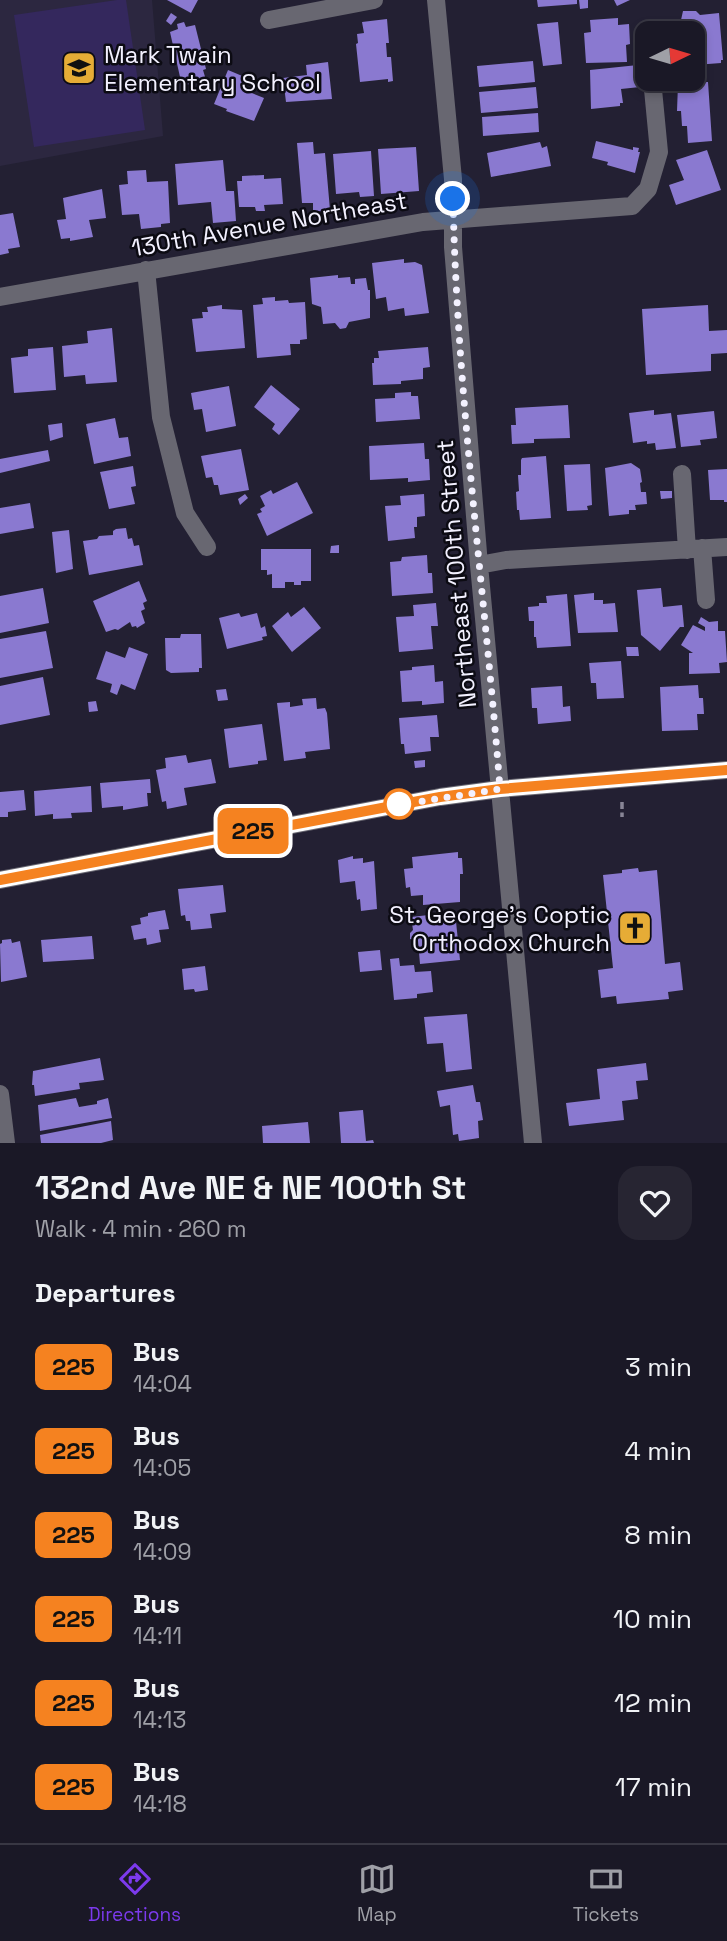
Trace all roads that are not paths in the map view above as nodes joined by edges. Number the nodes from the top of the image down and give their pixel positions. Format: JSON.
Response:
{"nodes":[{"id":1,"x":374,"y":0,"type":"edge"},
{"id":2,"x":436,"y":0,"type":"edge"},
{"id":3,"x":269,"y":20,"type":"dead end"},
{"id":4,"x":653,"y":91,"type":"edge"},
{"id":5,"x":453,"y":219,"type":"junction"},
{"id":6,"x":146,"y":270,"type":"junction"},
{"id":7,"x":0,"y":297,"type":"edge"},
{"id":8,"x":682,"y":474,"type":"dead end"},
{"id":9,"x":207,"y":547,"type":"dead end"},
{"id":10,"x":727,"y":547,"type":"edge"},
{"id":11,"x":695,"y":549,"type":"junction"},
{"id":12,"x":479,"y":565,"type":"junction"},
{"id":13,"x":706,"y":600,"type":"dead end"},
{"id":14,"x":727,"y":770,"type":"edge"},
{"id":15,"x":500,"y":789,"type":"junction"},
{"id":16,"x":0,"y":880,"type":"edge"},
{"id":17,"x":0,"y":1094,"type":"edge"},
{"id":18,"x":6,"y":1143,"type":"edge"},
{"id":19,"x":533,"y":1143,"type":"edge"}],
"edges":[{"from":1,"to":3,"type":"street"},
{"from":2,"to":5,"type":"street","name":"Northeast 100th Street"},
{"from":4,"to":5,"type":"street","name":"130th Avenue Northeast"},
{"from":5,"to":6,"type":"street","name":"130th Avenue Northeast"},
{"from":5,"to":12,"type":"street","name":"Northeast 100th Street"},
{"from":6,"to":7,"type":"street","name":"130th Avenue Northeast"},
{"from":6,"to":9,"type":"street"},
{"from":8,"to":11,"type":"street"},
{"from":10,"to":11,"type":"street"},
{"from":11,"to":12,"type":"street"},
{"from":11,"to":13,"type":"street"},
{"from":12,"to":15,"type":"street","name":"Northeast 100th Street"},
{"from":14,"to":15,"type":"street"},
{"from":15,"to":16,"type":"street"},
{"from":15,"to":19,"type":"street","name":"Northeast 100th Street"},
{"from":17,"to":18,"type":"street"}]}
